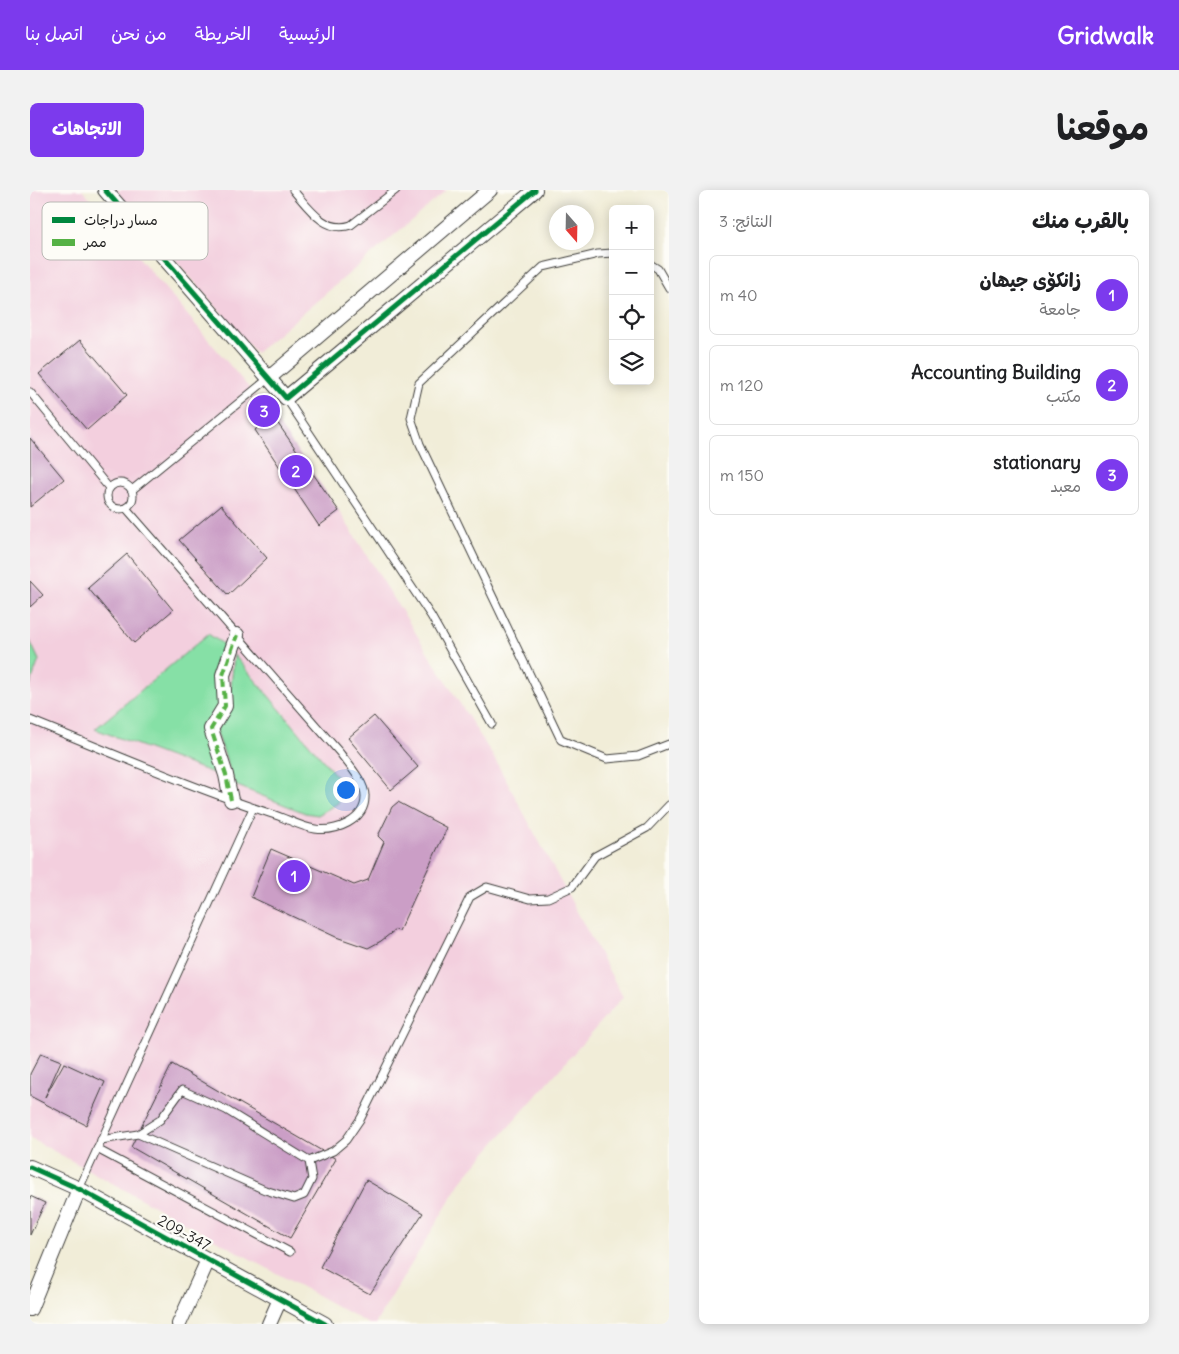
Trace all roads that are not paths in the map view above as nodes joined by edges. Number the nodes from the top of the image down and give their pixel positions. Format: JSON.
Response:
{"nodes":[{"id":1,"x":105,"y":190,"type":"edge"},
{"id":2,"x":293,"y":190,"type":"edge"},
{"id":3,"x":396,"y":190,"type":"edge"},
{"id":4,"x":490,"y":190,"type":"edge"},
{"id":5,"x":535,"y":190,"type":"edge"},
{"id":6,"x":115,"y":202,"type":"edge"},
{"id":7,"x":609,"y":253,"type":"edge"},
{"id":8,"x":166,"y":260,"type":"edge"},
{"id":9,"x":654,"y":266,"type":"edge"},
{"id":10,"x":669,"y":288,"type":"edge"},
{"id":11,"x":269,"y":378,"type":"junction"},
{"id":12,"x":30,"y":392,"type":"edge"},
{"id":13,"x":286,"y":398,"type":"junction"},
{"id":14,"x":109,"y":488,"type":"junction"},
{"id":15,"x":132,"y":490,"type":"junction"},
{"id":16,"x":126,"y":508,"type":"junction"},
{"id":17,"x":237,"y":635,"type":"junction"},
{"id":18,"x":30,"y":720,"type":"edge"},
{"id":19,"x":492,"y":724,"type":"dead end"},
{"id":20,"x":669,"y":744,"type":"edge"},
{"id":21,"x":231,"y":800,"type":"junction"},
{"id":22,"x":669,"y":806,"type":"edge"},
{"id":23,"x":253,"y":808,"type":"junction"},
{"id":24,"x":138,"y":1134,"type":"junction"},
{"id":25,"x":101,"y":1140,"type":"junction"},
{"id":26,"x":97,"y":1149,"type":"junction"},
{"id":27,"x":309,"y":1161,"type":"junction"},
{"id":28,"x":30,"y":1167,"type":"edge"},
{"id":29,"x":79,"y":1189,"type":"junction"},
{"id":30,"x":290,"y":1252,"type":"dead end"},
{"id":31,"x":208,"y":1260,"type":"junction"},
{"id":32,"x":280,"y":1299,"type":"junction"},
{"id":33,"x":30,"y":1307,"type":"edge"},
{"id":34,"x":179,"y":1324,"type":"edge"},
{"id":35,"x":269,"y":1324,"type":"edge"},
{"id":36,"x":325,"y":1324,"type":"edge"}],
"edges":[{"from":1,"to":6,"type":"street"},
{"from":2,"to":3,"type":"lane"},
{"from":4,"to":11,"type":"street"},
{"from":5,"to":13,"type":"street"},
{"from":7,"to":20,"type":"lane"},
{"from":8,"to":11,"type":"street"},
{"from":9,"to":10,"type":"lane"},
{"from":11,"to":13,"type":"street"},
{"from":11,"to":15,"type":"lane"},
{"from":12,"to":14,"type":"lane"},
{"from":13,"to":19,"type":"lane"},
{"from":14,"to":15,"type":"lane"},
{"from":14,"to":16,"type":"lane"},
{"from":15,"to":16,"type":"lane"},
{"from":16,"to":17,"type":"lane"},
{"from":17,"to":21,"type":"street"},
{"from":17,"to":23,"type":"lane"},
{"from":18,"to":21,"type":"lane"},
{"from":21,"to":23,"type":"lane"},
{"from":22,"to":27,"type":"lane"},
{"from":23,"to":25,"type":"lane"},
{"from":24,"to":25,"type":"lane"},
{"from":24,"to":27,"type":"lane"},
{"from":24,"to":27,"type":"lane"},
{"from":25,"to":26,"type":"lane"},
{"from":26,"to":29,"type":"lane"},
{"from":26,"to":30,"type":"lane"},
{"from":28,"to":29,"type":"street","name":"209-347"},
{"from":29,"to":31,"type":"street","name":"209-347"},
{"from":29,"to":33,"type":"street"},
{"from":31,"to":32,"type":"street","name":"209-347"},
{"from":31,"to":34,"type":"street"},
{"from":32,"to":35,"type":"street"},
{"from":32,"to":36,"type":"street","name":"209-347"}]}
